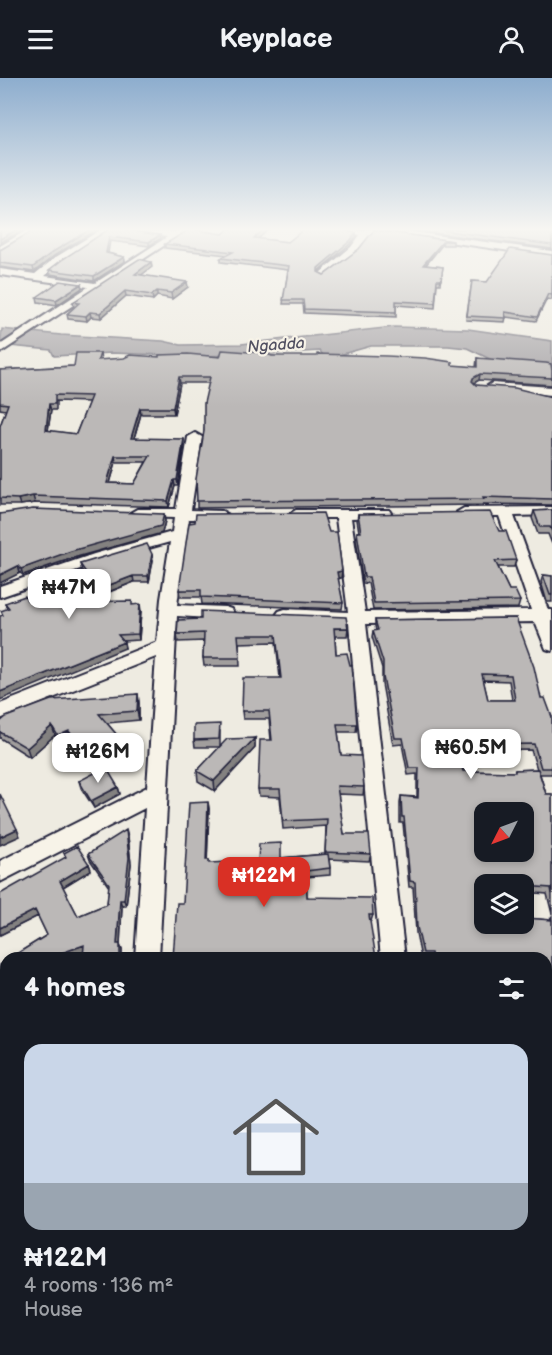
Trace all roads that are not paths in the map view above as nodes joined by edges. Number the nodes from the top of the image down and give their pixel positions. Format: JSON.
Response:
{"nodes":[{"id":1,"x":94,"y":289,"type":"edge"},
{"id":2,"x":0,"y":350,"type":"edge"},
{"id":3,"x":479,"y":387,"type":"edge"},
{"id":4,"x":552,"y":391,"type":"edge"},
{"id":5,"x":195,"y":437,"type":"dead end"},
{"id":6,"x":552,"y":511,"type":"edge"},
{"id":7,"x":505,"y":512,"type":"junction"},
{"id":8,"x":126,"y":513,"type":"edge"},
{"id":9,"x":401,"y":513,"type":"edge"},
{"id":10,"x":447,"y":513,"type":"edge"},
{"id":11,"x":286,"y":514,"type":"edge"},
{"id":12,"x":343,"y":514,"type":"junction"},
{"id":13,"x":240,"y":515,"type":"edge"},
{"id":14,"x":182,"y":524,"type":"junction"},
{"id":15,"x":0,"y":592,"type":"edge"},
{"id":16,"x":168,"y":610,"type":"junction"},
{"id":17,"x":239,"y":613,"type":"edge"},
{"id":18,"x":262,"y":614,"type":"edge"},
{"id":19,"x":547,"y":616,"type":"edge"},
{"id":20,"x":357,"y":618,"type":"junction"},
{"id":21,"x":552,"y":645,"type":"edge"},
{"id":22,"x":166,"y":646,"type":"junction"},
{"id":23,"x":0,"y":712,"type":"edge"},
{"id":24,"x":156,"y":792,"type":"junction"},
{"id":25,"x":0,"y":872,"type":"edge"},
{"id":26,"x":147,"y":952,"type":"edge"},
{"id":27,"x":392,"y":952,"type":"edge"}],
"edges":[{"from":1,"to":2,"type":"street"},
{"from":3,"to":4,"type":"street"},
{"from":5,"to":14,"type":"street"},
{"from":6,"to":7,"type":"street"},
{"from":7,"to":10,"type":"street"},
{"from":7,"to":19,"type":"street"},
{"from":8,"to":14,"type":"street"},
{"from":9,"to":12,"type":"street"},
{"from":11,"to":12,"type":"street"},
{"from":12,"to":20,"type":"street"},
{"from":13,"to":14,"type":"street"},
{"from":14,"to":15,"type":"street"},
{"from":14,"to":16,"type":"street"},
{"from":16,"to":17,"type":"street"},
{"from":16,"to":22,"type":"street"},
{"from":18,"to":20,"type":"street"},
{"from":19,"to":20,"type":"street"},
{"from":19,"to":21,"type":"street"},
{"from":20,"to":27,"type":"street"},
{"from":22,"to":23,"type":"street"},
{"from":22,"to":24,"type":"street"},
{"from":24,"to":25,"type":"street"},
{"from":24,"to":26,"type":"street"}]}
